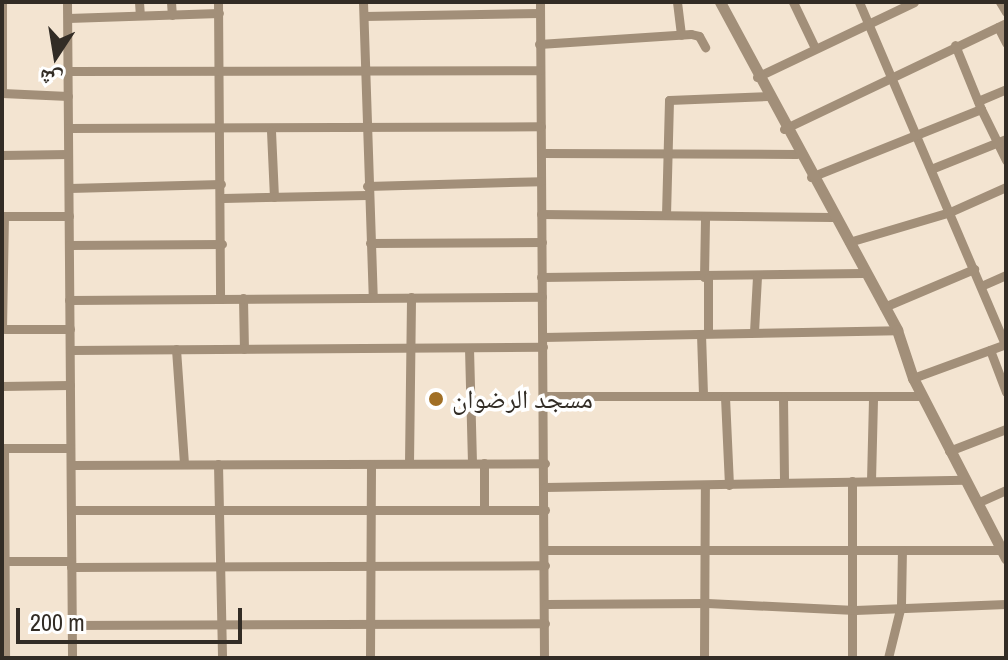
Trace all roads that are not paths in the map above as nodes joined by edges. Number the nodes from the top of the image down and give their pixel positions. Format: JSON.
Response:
{"nodes":[{"id":1,"x":2,"y":2,"type":"edge"},
{"id":2,"x":67,"y":2,"type":"edge"},
{"id":3,"x":139,"y":2,"type":"edge"},
{"id":4,"x":171,"y":2,"type":"edge"},
{"id":5,"x":218,"y":2,"type":"edge"},
{"id":6,"x":363,"y":2,"type":"edge"},
{"id":7,"x":677,"y":2,"type":"edge"},
{"id":8,"x":720,"y":2,"type":"edge"},
{"id":9,"x":793,"y":2,"type":"edge"},
{"id":10,"x":859,"y":2,"type":"edge"},
{"id":11,"x":914,"y":2,"type":"edge"},
{"id":12,"x":1000,"y":2,"type":"edge"},
{"id":13,"x":539,"y":7,"type":"edge"},
{"id":14,"x":1006,"y":12,"type":"edge"},
{"id":15,"x":219,"y":13,"type":"junction"},
{"id":16,"x":140,"y":15,"type":"junction"},
{"id":17,"x":172,"y":15,"type":"junction"},
{"id":18,"x":364,"y":16,"type":"junction"},
{"id":19,"x":68,"y":18,"type":"junction"},
{"id":20,"x":870,"y":23,"type":"junction"},
{"id":21,"x":1002,"y":25,"type":"edge"},
{"id":22,"x":681,"y":35,"type":"junction"},
{"id":23,"x":3,"y":43,"type":"edge"},
{"id":24,"x":1006,"y":43,"type":"edge"},
{"id":25,"x":539,"y":44,"type":"junction"},
{"id":26,"x":955,"y":45,"type":"junction"},
{"id":27,"x":705,"y":47,"type":"dead end"},
{"id":28,"x":815,"y":48,"type":"junction"},
{"id":29,"x":369,"y":69,"type":"junction"},
{"id":30,"x":218,"y":70,"type":"junction"},
{"id":31,"x":540,"y":70,"type":"junction"},
{"id":32,"x":68,"y":71,"type":"junction"},
{"id":33,"x":894,"y":76,"type":"junction"},
{"id":34,"x":757,"y":77,"type":"junction"},
{"id":35,"x":1006,"y":89,"type":"edge"},
{"id":36,"x":2,"y":93,"type":"edge"},
{"id":37,"x":68,"y":96,"type":"junction"},
{"id":38,"x":767,"y":96,"type":"junction"},
{"id":39,"x":980,"y":105,"type":"junction"},
{"id":40,"x":541,"y":126,"type":"junction"},
{"id":41,"x":68,"y":128,"type":"junction"},
{"id":42,"x":367,"y":128,"type":"junction"},
{"id":43,"x":784,"y":129,"type":"junction"},
{"id":44,"x":221,"y":131,"type":"junction"},
{"id":45,"x":271,"y":131,"type":"junction"},
{"id":46,"x":917,"y":135,"type":"junction"},
{"id":47,"x":1002,"y":140,"type":"edge"},
{"id":48,"x":541,"y":153,"type":"junction"},
{"id":49,"x":668,"y":153,"type":"junction"},
{"id":50,"x":68,"y":154,"type":"junction"},
{"id":51,"x":797,"y":154,"type":"junction"},
{"id":52,"x":2,"y":155,"type":"edge"},
{"id":53,"x":1006,"y":160,"type":"edge"},
{"id":54,"x":931,"y":169,"type":"junction"},
{"id":55,"x":810,"y":178,"type":"junction"},
{"id":56,"x":541,"y":181,"type":"junction"},
{"id":57,"x":221,"y":184,"type":"junction"},
{"id":58,"x":1006,"y":187,"type":"edge"},
{"id":59,"x":69,"y":188,"type":"junction"},
{"id":60,"x":367,"y":191,"type":"junction"},
{"id":61,"x":274,"y":197,"type":"junction"},
{"id":62,"x":223,"y":198,"type":"junction"},
{"id":63,"x":950,"y":212,"type":"junction"},
{"id":64,"x":541,"y":214,"type":"junction"},
{"id":65,"x":666,"y":215,"type":"junction"},
{"id":66,"x":3,"y":216,"type":"edge"},
{"id":67,"x":69,"y":216,"type":"junction"},
{"id":68,"x":705,"y":217,"type":"junction"},
{"id":69,"x":832,"y":217,"type":"junction"},
{"id":70,"x":542,"y":242,"type":"junction"},
{"id":71,"x":849,"y":242,"type":"junction"},
{"id":72,"x":370,"y":243,"type":"junction"},
{"id":73,"x":222,"y":244,"type":"junction"},
{"id":74,"x":69,"y":245,"type":"junction"},
{"id":75,"x":974,"y":269,"type":"junction"},
{"id":76,"x":863,"y":273,"type":"junction"},
{"id":77,"x":1006,"y":275,"type":"edge"},
{"id":78,"x":541,"y":277,"type":"junction"},
{"id":79,"x":757,"y":277,"type":"junction"},
{"id":80,"x":706,"y":278,"type":"junction"},
{"id":81,"x":981,"y":286,"type":"junction"},
{"id":82,"x":373,"y":297,"type":"junction"},
{"id":83,"x":411,"y":297,"type":"junction"},
{"id":84,"x":542,"y":297,"type":"junction"},
{"id":85,"x":220,"y":298,"type":"junction"},
{"id":86,"x":243,"y":298,"type":"junction"},
{"id":87,"x":69,"y":300,"type":"junction"},
{"id":88,"x":884,"y":307,"type":"junction"},
{"id":89,"x":3,"y":329,"type":"edge"},
{"id":90,"x":70,"y":329,"type":"junction"},
{"id":91,"x":897,"y":330,"type":"junction"},
{"id":92,"x":754,"y":332,"type":"junction"},
{"id":93,"x":705,"y":334,"type":"junction"},
{"id":94,"x":543,"y":342,"type":"junction"},
{"id":95,"x":1006,"y":344,"type":"edge"},
{"id":96,"x":412,"y":348,"type":"junction"},
{"id":97,"x":469,"y":348,"type":"junction"},
{"id":98,"x":176,"y":349,"type":"junction"},
{"id":99,"x":244,"y":349,"type":"junction"},
{"id":100,"x":70,"y":350,"type":"junction"},
{"id":101,"x":990,"y":350,"type":"junction"},
{"id":102,"x":913,"y":378,"type":"junction"},
{"id":103,"x":70,"y":385,"type":"junction"},
{"id":104,"x":2,"y":386,"type":"edge"},
{"id":105,"x":1006,"y":392,"type":"edge"},
{"id":106,"x":703,"y":395,"type":"junction"},
{"id":107,"x":544,"y":396,"type":"junction"},
{"id":108,"x":922,"y":396,"type":"junction"},
{"id":109,"x":725,"y":397,"type":"junction"},
{"id":110,"x":783,"y":397,"type":"junction"},
{"id":111,"x":873,"y":397,"type":"junction"},
{"id":112,"x":1006,"y":429,"type":"edge"},
{"id":113,"x":3,"y":448,"type":"edge"},
{"id":114,"x":70,"y":448,"type":"junction"},
{"id":115,"x":949,"y":451,"type":"junction"},
{"id":116,"x":409,"y":463,"type":"junction"},
{"id":117,"x":472,"y":463,"type":"junction"},
{"id":118,"x":484,"y":463,"type":"junction"},
{"id":119,"x":545,"y":463,"type":"junction"},
{"id":120,"x":184,"y":464,"type":"junction"},
{"id":121,"x":218,"y":464,"type":"junction"},
{"id":122,"x":371,"y":464,"type":"junction"},
{"id":123,"x":71,"y":465,"type":"junction"},
{"id":124,"x":965,"y":480,"type":"junction"},
{"id":125,"x":852,"y":481,"type":"junction"},
{"id":126,"x":871,"y":481,"type":"junction"},
{"id":127,"x":784,"y":482,"type":"junction"},
{"id":128,"x":729,"y":485,"type":"junction"},
{"id":129,"x":545,"y":487,"type":"junction"},
{"id":130,"x":705,"y":487,"type":"junction"},
{"id":131,"x":1006,"y":490,"type":"edge"},
{"id":132,"x":977,"y":503,"type":"junction"},
{"id":133,"x":3,"y":506,"type":"edge"},
{"id":134,"x":221,"y":509,"type":"junction"},
{"id":135,"x":370,"y":509,"type":"junction"},
{"id":136,"x":484,"y":509,"type":"junction"},
{"id":137,"x":71,"y":510,"type":"junction"},
{"id":138,"x":545,"y":510,"type":"junction"},
{"id":139,"x":708,"y":548,"type":"junction"},
{"id":140,"x":851,"y":548,"type":"junction"},
{"id":141,"x":545,"y":550,"type":"junction"},
{"id":142,"x":902,"y":550,"type":"junction"},
{"id":143,"x":1003,"y":554,"type":"edge"},
{"id":144,"x":3,"y":561,"type":"edge"},
{"id":145,"x":368,"y":563,"type":"junction"},
{"id":146,"x":71,"y":564,"type":"junction"},
{"id":147,"x":545,"y":565,"type":"junction"},
{"id":148,"x":224,"y":566,"type":"junction"},
{"id":149,"x":707,"y":603,"type":"junction"},
{"id":150,"x":546,"y":604,"type":"junction"},
{"id":151,"x":1006,"y":604,"type":"edge"},
{"id":152,"x":901,"y":605,"type":"junction"},
{"id":153,"x":3,"y":608,"type":"edge"},
{"id":154,"x":855,"y":610,"type":"junction"},
{"id":155,"x":369,"y":621,"type":"junction"},
{"id":156,"x":545,"y":623,"type":"junction"},
{"id":157,"x":223,"y":624,"type":"junction"},
{"id":158,"x":72,"y":625,"type":"junction"},
{"id":159,"x":5,"y":658,"type":"edge"},
{"id":160,"x":72,"y":658,"type":"edge"},
{"id":161,"x":222,"y":658,"type":"edge"},
{"id":162,"x":370,"y":658,"type":"edge"},
{"id":163,"x":544,"y":658,"type":"edge"},
{"id":164,"x":704,"y":658,"type":"edge"},
{"id":165,"x":852,"y":658,"type":"edge"},
{"id":166,"x":888,"y":658,"type":"edge"}],
"edges":[{"from":1,"to":23,"type":"street"},
{"from":2,"to":19,"type":"street"},
{"from":3,"to":16,"type":"street"},
{"from":4,"to":17,"type":"street"},
{"from":5,"to":15,"type":"street"},
{"from":6,"to":18,"type":"street"},
{"from":7,"to":22,"type":"street"},
{"from":8,"to":34,"type":"street"},
{"from":9,"to":28,"type":"street"},
{"from":10,"to":20,"type":"street"},
{"from":11,"to":20,"type":"street"},
{"from":12,"to":14,"type":"street"},
{"from":13,"to":18,"type":"street"},
{"from":13,"to":25,"type":"street"},
{"from":15,"to":17,"type":"street"},
{"from":15,"to":30,"type":"street"},
{"from":16,"to":17,"type":"street"},
{"from":16,"to":19,"type":"street"},
{"from":18,"to":29,"type":"street"},
{"from":19,"to":32,"type":"street"},
{"from":20,"to":28,"type":"street"},
{"from":20,"to":33,"type":"street"},
{"from":21,"to":24,"type":"street"},
{"from":21,"to":26,"type":"street"},
{"from":22,"to":25,"type":"street"},
{"from":22,"to":27,"type":"street"},
{"from":23,"to":36,"type":"street"},
{"from":25,"to":31,"type":"street"},
{"from":26,"to":33,"type":"street"},
{"from":26,"to":39,"type":"street"},
{"from":28,"to":34,"type":"street"},
{"from":29,"to":30,"type":"street"},
{"from":29,"to":31,"type":"street"},
{"from":29,"to":42,"type":"street"},
{"from":30,"to":32,"type":"street"},
{"from":30,"to":44,"type":"street"},
{"from":31,"to":40,"type":"street"},
{"from":32,"to":37,"type":"street"},
{"from":33,"to":43,"type":"street"},
{"from":33,"to":46,"type":"street"},
{"from":34,"to":38,"type":"street"},
{"from":35,"to":39,"type":"street"},
{"from":36,"to":37,"type":"street"},
{"from":37,"to":41,"type":"street"},
{"from":38,"to":43,"type":"street"},
{"from":38,"to":49,"type":"street"},
{"from":39,"to":46,"type":"street"},
{"from":39,"to":47,"type":"street"},
{"from":40,"to":42,"type":"street"},
{"from":40,"to":48,"type":"street"},
{"from":41,"to":44,"type":"street"},
{"from":41,"to":50,"type":"street"},
{"from":42,"to":45,"type":"street"},
{"from":42,"to":60,"type":"street"},
{"from":43,"to":51,"type":"street"},
{"from":44,"to":45,"type":"street"},
{"from":44,"to":57,"type":"street"},
{"from":45,"to":61,"type":"street"},
{"from":46,"to":54,"type":"street"},
{"from":46,"to":55,"type":"street"},
{"from":47,"to":53,"type":"street"},
{"from":47,"to":54,"type":"street"},
{"from":48,"to":49,"type":"street"},
{"from":48,"to":56,"type":"street"},
{"from":49,"to":51,"type":"street"},
{"from":49,"to":65,"type":"street"},
{"from":50,"to":52,"type":"street"},
{"from":50,"to":59,"type":"street"},
{"from":51,"to":55,"type":"street"},
{"from":54,"to":63,"type":"street"},
{"from":55,"to":69,"type":"street"},
{"from":56,"to":60,"type":"street"},
{"from":56,"to":64,"type":"street"},
{"from":57,"to":59,"type":"street"},
{"from":57,"to":62,"type":"street"},
{"from":58,"to":63,"type":"street"},
{"from":59,"to":67,"type":"street"},
{"from":60,"to":61,"type":"street"},
{"from":60,"to":72,"type":"street"},
{"from":61,"to":62,"type":"street"},
{"from":62,"to":73,"type":"street"},
{"from":63,"to":71,"type":"street"},
{"from":63,"to":75,"type":"street"},
{"from":64,"to":65,"type":"street"},
{"from":64,"to":70,"type":"street"},
{"from":65,"to":68,"type":"street"},
{"from":66,"to":67,"type":"street"},
{"from":66,"to":89,"type":"street"},
{"from":67,"to":74,"type":"street"},
{"from":68,"to":69,"type":"street"},
{"from":68,"to":80,"type":"street"},
{"from":69,"to":71,"type":"street"},
{"from":70,"to":72,"type":"street"},
{"from":70,"to":78,"type":"street"},
{"from":71,"to":76,"type":"street"},
{"from":72,"to":82,"type":"street"},
{"from":73,"to":74,"type":"street"},
{"from":73,"to":85,"type":"street"},
{"from":74,"to":87,"type":"street"},
{"from":75,"to":81,"type":"street"},
{"from":75,"to":88,"type":"street"},
{"from":76,"to":79,"type":"street"},
{"from":76,"to":88,"type":"street"},
{"from":77,"to":81,"type":"street"},
{"from":78,"to":80,"type":"street"},
{"from":78,"to":84,"type":"street"},
{"from":79,"to":80,"type":"street"},
{"from":79,"to":92,"type":"street"},
{"from":80,"to":93,"type":"street"},
{"from":81,"to":95,"type":"street"},
{"from":82,"to":83,"type":"street"},
{"from":82,"to":86,"type":"street"},
{"from":83,"to":84,"type":"street"},
{"from":83,"to":96,"type":"street"},
{"from":84,"to":94,"type":"street"},
{"from":85,"to":86,"type":"street"},
{"from":85,"to":87,"type":"street"},
{"from":86,"to":99,"type":"street"},
{"from":87,"to":90,"type":"street"},
{"from":88,"to":91,"type":"street"},
{"from":89,"to":90,"type":"street"},
{"from":90,"to":100,"type":"street"},
{"from":91,"to":92,"type":"street"},
{"from":91,"to":102,"type":"street"},
{"from":92,"to":93,"type":"street"},
{"from":93,"to":94,"type":"street"},
{"from":93,"to":106,"type":"street"},
{"from":94,"to":97,"type":"street"},
{"from":94,"to":107,"type":"street"},
{"from":95,"to":101,"type":"street"},
{"from":96,"to":97,"type":"street"},
{"from":96,"to":99,"type":"street"},
{"from":96,"to":116,"type":"street"},
{"from":97,"to":117,"type":"street"},
{"from":98,"to":99,"type":"street"},
{"from":98,"to":100,"type":"street"},
{"from":98,"to":120,"type":"street"},
{"from":100,"to":103,"type":"street"},
{"from":101,"to":102,"type":"street"},
{"from":101,"to":105,"type":"street"},
{"from":102,"to":108,"type":"street"},
{"from":103,"to":104,"type":"street"},
{"from":103,"to":114,"type":"street"},
{"from":106,"to":107,"type":"street"},
{"from":106,"to":109,"type":"street"},
{"from":107,"to":119,"type":"street"},
{"from":108,"to":111,"type":"street"},
{"from":108,"to":115,"type":"street"},
{"from":109,"to":110,"type":"street"},
{"from":109,"to":128,"type":"street"},
{"from":110,"to":111,"type":"street"},
{"from":110,"to":127,"type":"street"},
{"from":111,"to":126,"type":"street"},
{"from":112,"to":115,"type":"street"},
{"from":113,"to":114,"type":"street"},
{"from":113,"to":133,"type":"street"},
{"from":114,"to":123,"type":"street"},
{"from":115,"to":124,"type":"street"},
{"from":116,"to":117,"type":"street"},
{"from":116,"to":122,"type":"street"},
{"from":117,"to":118,"type":"street"},
{"from":118,"to":119,"type":"street"},
{"from":118,"to":136,"type":"street"},
{"from":119,"to":129,"type":"street"},
{"from":120,"to":121,"type":"street"},
{"from":120,"to":123,"type":"street"},
{"from":121,"to":122,"type":"street"},
{"from":121,"to":134,"type":"street"},
{"from":122,"to":135,"type":"street"},
{"from":123,"to":137,"type":"street"},
{"from":124,"to":126,"type":"street"},
{"from":124,"to":132,"type":"street"},
{"from":125,"to":126,"type":"street"},
{"from":125,"to":127,"type":"street"},
{"from":125,"to":140,"type":"street"},
{"from":127,"to":128,"type":"street"},
{"from":128,"to":130,"type":"street"},
{"from":129,"to":130,"type":"street"},
{"from":129,"to":138,"type":"street"},
{"from":130,"to":139,"type":"street"},
{"from":131,"to":132,"type":"street"},
{"from":132,"to":143,"type":"street"},
{"from":133,"to":144,"type":"street"},
{"from":134,"to":135,"type":"street"},
{"from":134,"to":137,"type":"street"},
{"from":134,"to":148,"type":"street"},
{"from":135,"to":136,"type":"street"},
{"from":135,"to":145,"type":"street"},
{"from":136,"to":138,"type":"street"},
{"from":137,"to":146,"type":"street"},
{"from":138,"to":141,"type":"street"},
{"from":139,"to":140,"type":"street"},
{"from":139,"to":141,"type":"street"},
{"from":139,"to":149,"type":"street"},
{"from":140,"to":142,"type":"street"},
{"from":140,"to":154,"type":"street"},
{"from":141,"to":147,"type":"street"},
{"from":142,"to":143,"type":"street"},
{"from":142,"to":152,"type":"street"},
{"from":144,"to":146,"type":"street"},
{"from":144,"to":153,"type":"street"},
{"from":145,"to":147,"type":"street"},
{"from":145,"to":148,"type":"street"},
{"from":145,"to":155,"type":"street"},
{"from":146,"to":148,"type":"street"},
{"from":146,"to":158,"type":"street"},
{"from":147,"to":150,"type":"street"},
{"from":148,"to":157,"type":"street"},
{"from":149,"to":150,"type":"street"},
{"from":149,"to":154,"type":"street"},
{"from":149,"to":164,"type":"street"},
{"from":150,"to":156,"type":"street"},
{"from":151,"to":152,"type":"street"},
{"from":152,"to":154,"type":"street"},
{"from":152,"to":166,"type":"street"},
{"from":153,"to":159,"type":"street"},
{"from":154,"to":165,"type":"street"},
{"from":155,"to":156,"type":"street"},
{"from":155,"to":157,"type":"street"},
{"from":155,"to":162,"type":"street"},
{"from":156,"to":163,"type":"street"},
{"from":157,"to":158,"type":"street"},
{"from":157,"to":161,"type":"street"},
{"from":158,"to":160,"type":"street"}]}
